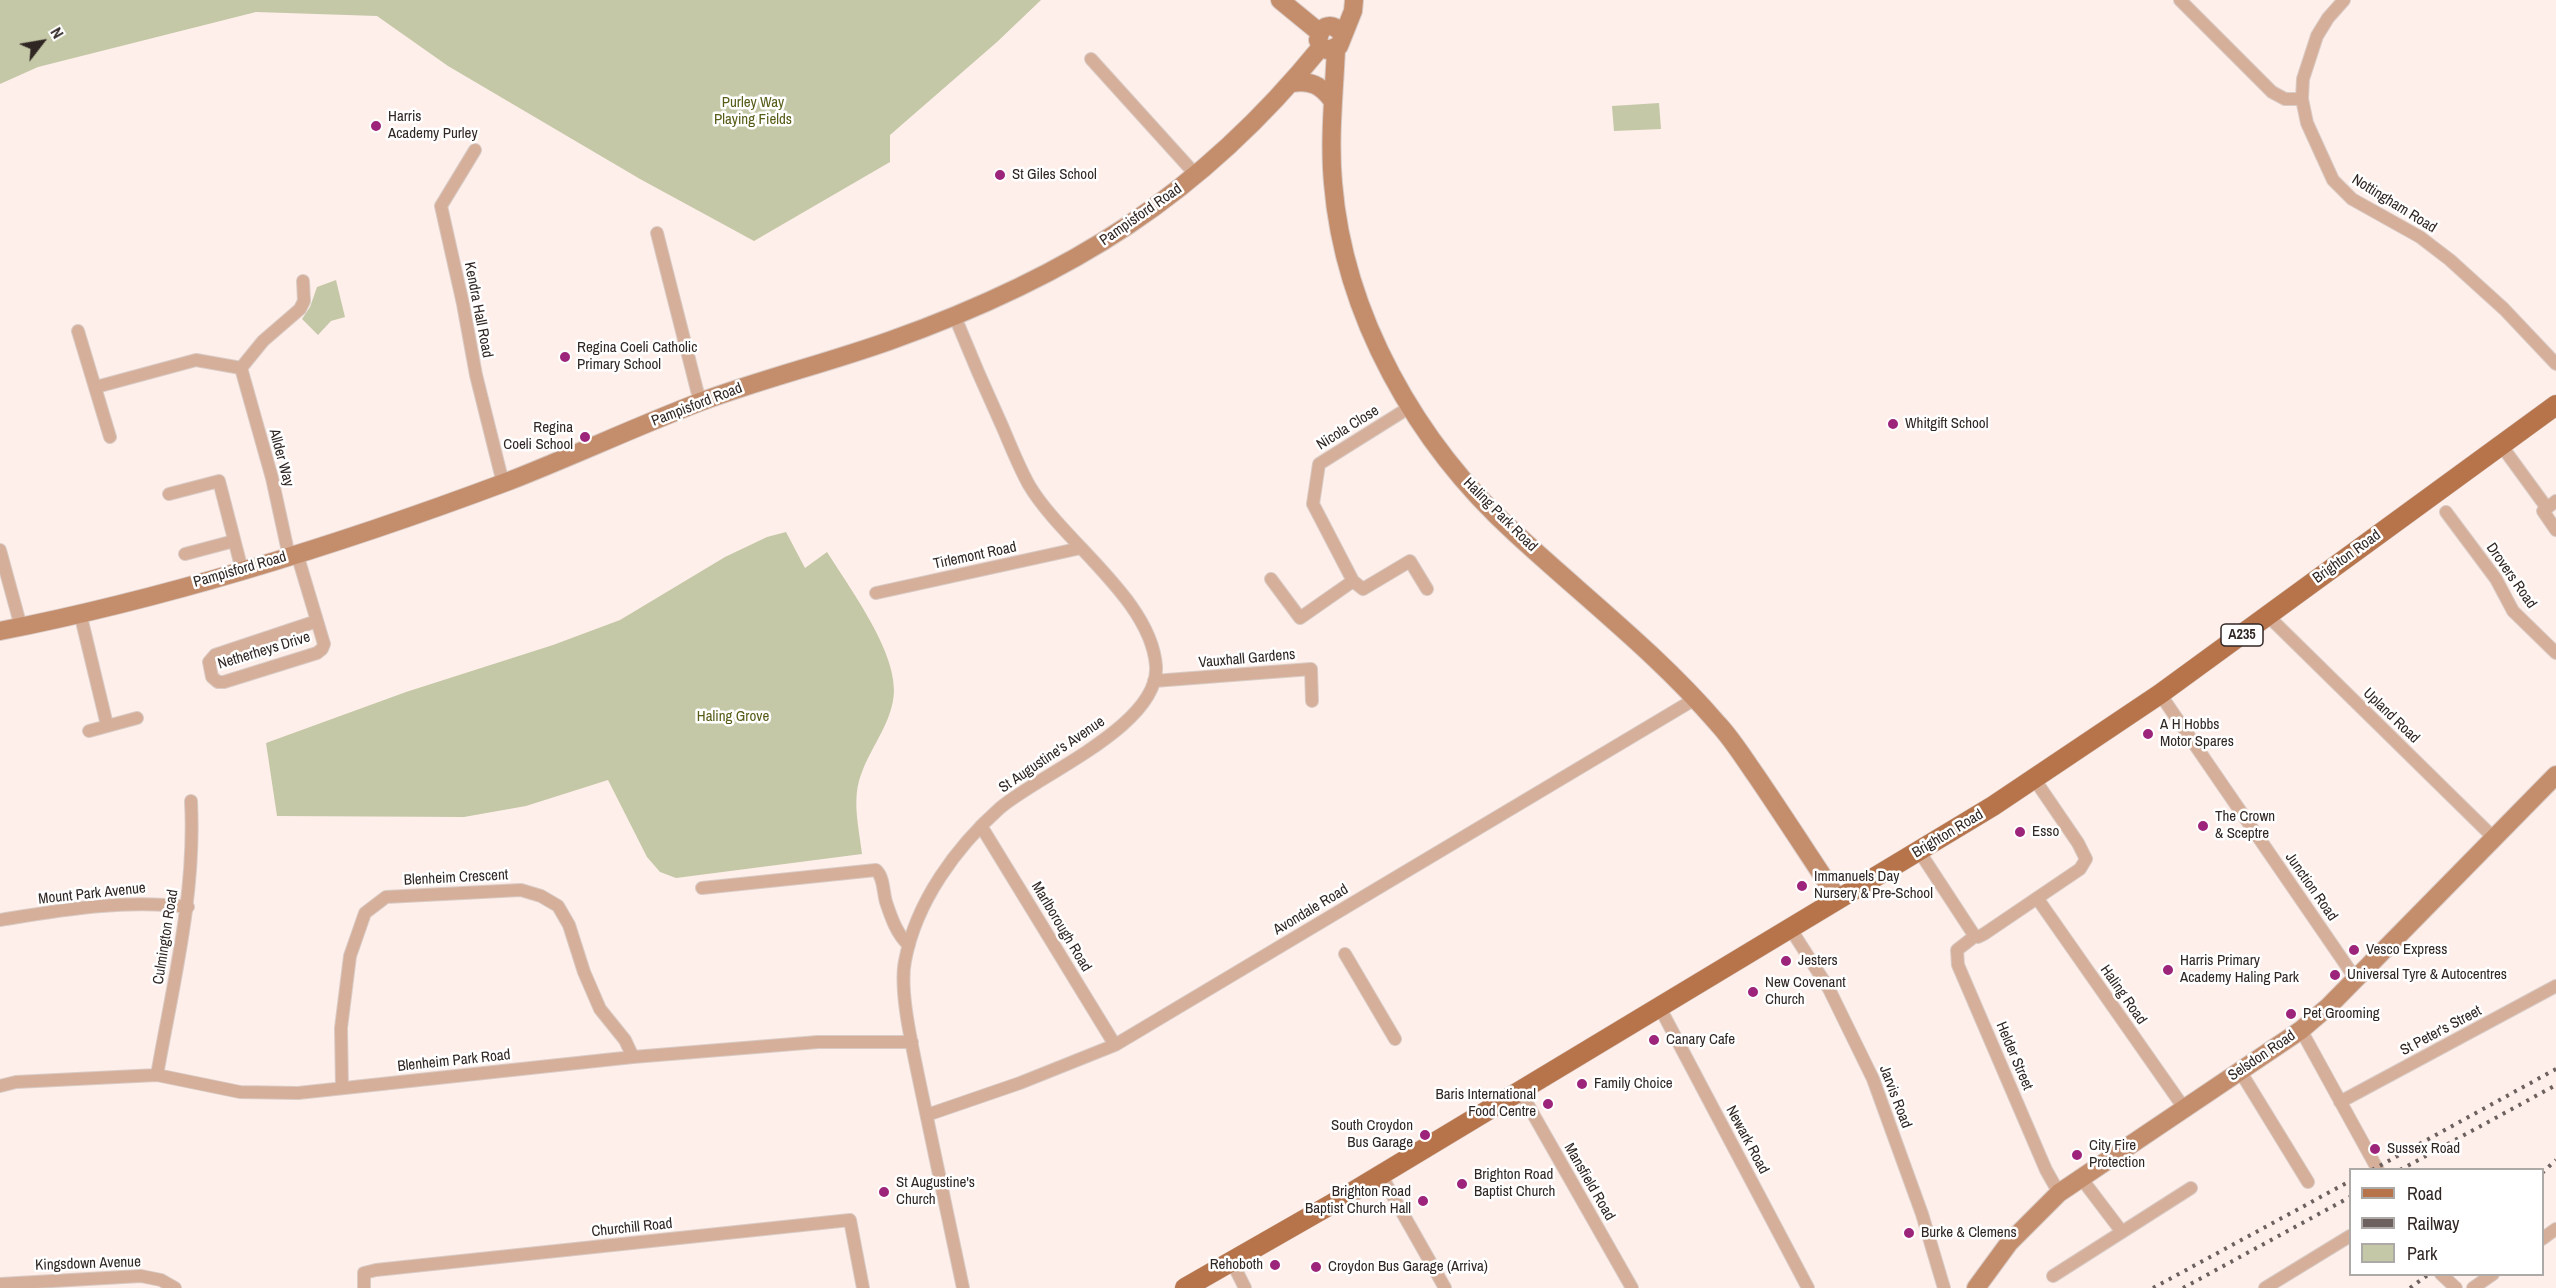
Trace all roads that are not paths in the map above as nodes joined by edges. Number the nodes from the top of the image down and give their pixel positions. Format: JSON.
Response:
{"nodes":[{"id":1,"x":1280,"y":0,"type":"edge"},
{"id":2,"x":1354,"y":0,"type":"edge"},
{"id":3,"x":2180,"y":0,"type":"edge"},
{"id":4,"x":2344,"y":0,"type":"edge"},
{"id":5,"x":1331,"y":38,"type":"junction"},
{"id":6,"x":1091,"y":59,"type":"dead end"},
{"id":7,"x":1292,"y":83,"type":"junction"},
{"id":8,"x":2302,"y":99,"type":"junction"},
{"id":9,"x":1332,"y":100,"type":"junction"},
{"id":10,"x":475,"y":150,"type":"dead end"},
{"id":11,"x":1196,"y":175,"type":"junction"},
{"id":12,"x":657,"y":233,"type":"dead end"},
{"id":13,"x":303,"y":281,"type":"dead end"},
{"id":14,"x":955,"y":317,"type":"junction"},
{"id":15,"x":78,"y":331,"type":"dead end"},
{"id":16,"x":2556,"y":364,"type":"edge"},
{"id":17,"x":241,"y":368,"type":"junction"},
{"id":18,"x":96,"y":387,"type":"junction"},
{"id":19,"x":700,"y":402,"type":"junction"},
{"id":20,"x":2556,"y":405,"type":"edge"},
{"id":21,"x":1410,"y":407,"type":"junction"},
{"id":22,"x":110,"y":437,"type":"dead end"},
{"id":23,"x":2501,"y":445,"type":"junction"},
{"id":24,"x":503,"y":483,"type":"junction"},
{"id":25,"x":169,"y":494,"type":"dead end"},
{"id":26,"x":2551,"y":505,"type":"edge"},
{"id":27,"x":2446,"y":512,"type":"dead end"},
{"id":28,"x":2556,"y":530,"type":"edge"},
{"id":29,"x":234,"y":541,"type":"junction"},
{"id":30,"x":1081,"y":549,"type":"junction"},
{"id":31,"x":0,"y":550,"type":"edge"},
{"id":32,"x":185,"y":554,"type":"dead end"},
{"id":33,"x":293,"y":555,"type":"junction"},
{"id":34,"x":242,"y":570,"type":"junction"},
{"id":35,"x":1271,"y":579,"type":"dead end"},
{"id":36,"x":1353,"y":581,"type":"junction"},
{"id":37,"x":1427,"y":589,"type":"dead end"},
{"id":38,"x":876,"y":593,"type":"dead end"},
{"id":39,"x":80,"y":613,"type":"junction"},
{"id":40,"x":2268,"y":616,"type":"junction"},
{"id":41,"x":317,"y":621,"type":"junction"},
{"id":42,"x":21,"y":627,"type":"junction"},
{"id":43,"x":0,"y":631,"type":"edge"},
{"id":44,"x":2556,"y":653,"type":"edge"},
{"id":45,"x":1154,"y":681,"type":"junction"},
{"id":46,"x":2160,"y":694,"type":"junction"},
{"id":47,"x":1695,"y":699,"type":"junction"},
{"id":48,"x":1312,"y":701,"type":"dead end"},
{"id":49,"x":137,"y":718,"type":"dead end"},
{"id":50,"x":107,"y":725,"type":"junction"},
{"id":51,"x":89,"y":731,"type":"dead end"},
{"id":52,"x":2556,"y":775,"type":"edge"},
{"id":53,"x":2035,"y":780,"type":"junction"},
{"id":54,"x":191,"y":801,"type":"dead end"},
{"id":55,"x":981,"y":826,"type":"junction"},
{"id":56,"x":2494,"y":838,"type":"junction"},
{"id":57,"x":1919,"y":851,"type":"junction"},
{"id":58,"x":702,"y":888,"type":"dead end"},
{"id":59,"x":2037,"y":898,"type":"junction"},
{"id":60,"x":1838,"y":899,"type":"junction"},
{"id":61,"x":188,"y":907,"type":"junction"},
{"id":62,"x":0,"y":920,"type":"edge"},
{"id":63,"x":1790,"y":928,"type":"junction"},
{"id":64,"x":1975,"y":936,"type":"junction"},
{"id":65,"x":909,"y":945,"type":"junction"},
{"id":66,"x":1345,"y":954,"type":"dead end"},
{"id":67,"x":2355,"y":978,"type":"junction"},
{"id":68,"x":2556,"y":986,"type":"edge"},
{"id":69,"x":1659,"y":1006,"type":"junction"},
{"id":70,"x":2301,"y":1030,"type":"junction"},
{"id":71,"x":1395,"y":1039,"type":"dead end"},
{"id":72,"x":912,"y":1042,"type":"junction"},
{"id":73,"x":1115,"y":1044,"type":"junction"},
{"id":74,"x":633,"y":1057,"type":"junction"},
{"id":75,"x":2240,"y":1071,"type":"junction"},
{"id":76,"x":157,"y":1075,"type":"junction"},
{"id":77,"x":0,"y":1086,"type":"edge"},
{"id":78,"x":342,"y":1088,"type":"junction"},
{"id":79,"x":1520,"y":1091,"type":"junction"},
{"id":80,"x":2340,"y":1102,"type":"junction"},
{"id":81,"x":2184,"y":1108,"type":"junction"},
{"id":82,"x":927,"y":1115,"type":"junction"},
{"id":83,"x":2377,"y":1168,"type":"edge"},
{"id":84,"x":1381,"y":1175,"type":"junction"},
{"id":85,"x":2081,"y":1178,"type":"junction"},
{"id":86,"x":2308,"y":1182,"type":"dead end"},
{"id":87,"x":2191,"y":1188,"type":"dead end"},
{"id":88,"x":2059,"y":1193,"type":"junction"},
{"id":89,"x":2122,"y":1232,"type":"junction"},
{"id":90,"x":2349,"y":1237,"type":"edge"},
{"id":91,"x":1232,"y":1262,"type":"junction"},
{"id":92,"x":2053,"y":1276,"type":"dead end"},
{"id":93,"x":2442,"y":1276,"type":"edge"},
{"id":94,"x":2491,"y":1276,"type":"edge"},
{"id":95,"x":0,"y":1284,"type":"edge"},
{"id":96,"x":175,"y":1288,"type":"edge"},
{"id":97,"x":364,"y":1288,"type":"edge"},
{"id":98,"x":863,"y":1288,"type":"edge"},
{"id":99,"x":963,"y":1288,"type":"edge"},
{"id":100,"x":1185,"y":1288,"type":"edge"},
{"id":101,"x":1245,"y":1288,"type":"edge"},
{"id":102,"x":1445,"y":1288,"type":"edge"},
{"id":103,"x":1632,"y":1288,"type":"edge"},
{"id":104,"x":1808,"y":1288,"type":"edge"},
{"id":105,"x":1944,"y":1288,"type":"edge"},
{"id":106,"x":1976,"y":1288,"type":"edge"},
{"id":107,"x":2265,"y":1288,"type":"edge"},
{"id":108,"x":2456,"y":1288,"type":"edge"},
{"id":109,"x":2473,"y":1288,"type":"edge"}],
"edges":[{"from":1,"to":5,"type":"street"},
{"from":2,"to":5,"type":"street","name":"Haling Park Road"},
{"from":3,"to":8,"type":"street"},
{"from":4,"to":8,"type":"street","name":"Nottingham Road"},
{"from":5,"to":7,"type":"street","name":"Pampisford Road"},
{"from":5,"to":9,"type":"street","name":"Haling Park Road"},
{"from":6,"to":11,"type":"street"},
{"from":7,"to":9,"type":"street"},
{"from":7,"to":11,"type":"street","name":"Pampisford Road"},
{"from":8,"to":16,"type":"street","name":"Nottingham Road"},
{"from":9,"to":21,"type":"street","name":"Haling Park Road"},
{"from":10,"to":24,"type":"street","name":"Kendra Hall Road"},
{"from":11,"to":14,"type":"street","name":"Pampisford Road"},
{"from":12,"to":19,"type":"street"},
{"from":13,"to":17,"type":"street"},
{"from":14,"to":19,"type":"street","name":"Pampisford Road"},
{"from":14,"to":30,"type":"street"},
{"from":15,"to":18,"type":"street"},
{"from":17,"to":18,"type":"street"},
{"from":17,"to":33,"type":"street","name":"Allder Way"},
{"from":18,"to":22,"type":"street"},
{"from":19,"to":24,"type":"street","name":"Pampisford Road"},
{"from":20,"to":23,"type":"main road","name":"Brighton Road","number":"A235"},
{"from":21,"to":36,"type":"street","name":"Nicola Close"},
{"from":21,"to":47,"type":"street","name":"Haling Park Road"},
{"from":23,"to":26,"type":"street"},
{"from":23,"to":40,"type":"main road","name":"Brighton Road","number":"A235"},
{"from":24,"to":33,"type":"street","name":"Pampisford Road"},
{"from":25,"to":29,"type":"street"},
{"from":26,"to":28,"type":"street"},
{"from":27,"to":44,"type":"street","name":"Drovers Road"},
{"from":29,"to":32,"type":"street"},
{"from":29,"to":34,"type":"street"},
{"from":30,"to":38,"type":"street","name":"Tirlemont Road"},
{"from":30,"to":45,"type":"street"},
{"from":31,"to":42,"type":"street"},
{"from":33,"to":34,"type":"street","name":"Pampisford Road"},
{"from":33,"to":41,"type":"street","name":"Netherheys Drive"},
{"from":34,"to":39,"type":"street","name":"Pampisford Road"},
{"from":35,"to":36,"type":"street"},
{"from":36,"to":37,"type":"street"},
{"from":39,"to":42,"type":"street","name":"Pampisford Road"},
{"from":39,"to":50,"type":"street"},
{"from":40,"to":46,"type":"main road","name":"Brighton Road","number":"A235"},
{"from":40,"to":56,"type":"street","name":"Upland Road"},
{"from":41,"to":41,"type":"street","name":"Netherheys Drive"},
{"from":42,"to":43,"type":"street","name":"Pampisford Road"},
{"from":45,"to":48,"type":"street","name":"Vauxhall Gardens"},
{"from":45,"to":55,"type":"street","name":"St Augustine's Avenue"},
{"from":46,"to":53,"type":"main road","name":"Brighton Road","number":"A235"},
{"from":46,"to":67,"type":"street","name":"Junction Road"},
{"from":47,"to":60,"type":"street","name":"Haling Park Road"},
{"from":47,"to":73,"type":"street","name":"Avondale Road"},
{"from":49,"to":50,"type":"street"},
{"from":50,"to":51,"type":"street"},
{"from":52,"to":56,"type":"street","name":"Selsdon Road"},
{"from":53,"to":57,"type":"main road","name":"Brighton Road","number":"A235"},
{"from":53,"to":59,"type":"street"},
{"from":54,"to":61,"type":"street","name":"Culmington Road"},
{"from":55,"to":65,"type":"street","name":"St Augustine's Avenue"},
{"from":55,"to":73,"type":"street","name":"Marlborough Road"},
{"from":56,"to":67,"type":"street","name":"Selsdon Road"},
{"from":57,"to":60,"type":"main road","name":"Brighton Road","number":"A235"},
{"from":57,"to":64,"type":"street"},
{"from":58,"to":65,"type":"street"},
{"from":59,"to":64,"type":"street"},
{"from":59,"to":81,"type":"street","name":"Haling Road"},
{"from":60,"to":63,"type":"main road","name":"Brighton Road","number":"A235"},
{"from":61,"to":62,"type":"street","name":"Mount Park Avenue"},
{"from":61,"to":76,"type":"street","name":"Culmington Road"},
{"from":63,"to":69,"type":"main road","name":"Brighton Road","number":"A235"},
{"from":63,"to":105,"type":"street","name":"Jarvis Road"},
{"from":64,"to":88,"type":"street","name":"Helder Street"},
{"from":65,"to":72,"type":"street","name":"St Augustine's Avenue"},
{"from":66,"to":71,"type":"street"},
{"from":67,"to":70,"type":"street","name":"Selsdon Road"},
{"from":68,"to":80,"type":"street","name":"St Peter's Street"},
{"from":69,"to":79,"type":"main road","name":"Brighton Road","number":"A235"},
{"from":69,"to":104,"type":"street","name":"Newark Road"},
{"from":70,"to":75,"type":"street","name":"Selsdon Road"},
{"from":70,"to":80,"type":"street"},
{"from":72,"to":74,"type":"street","name":"Blenheim Park Road"},
{"from":72,"to":82,"type":"street","name":"St Augustine's Avenue"},
{"from":73,"to":82,"type":"street","name":"Avondale Road"},
{"from":74,"to":78,"type":"street","name":"Blenheim Park Road"},
{"from":74,"to":78,"type":"street","name":"Blenheim Crescent"},
{"from":75,"to":81,"type":"street","name":"Selsdon Road"},
{"from":75,"to":86,"type":"street"},
{"from":76,"to":77,"type":"street","name":"Blenheim Park Road"},
{"from":76,"to":78,"type":"street","name":"Blenheim Park Road"},
{"from":79,"to":84,"type":"main road","name":"Brighton Road","number":"A235"},
{"from":79,"to":103,"type":"street","name":"Mansfield Road"},
{"from":80,"to":83,"type":"street"},
{"from":81,"to":85,"type":"street","name":"Selsdon Road"},
{"from":82,"to":99,"type":"street","name":"St Augustine's Avenue"},
{"from":84,"to":91,"type":"main road","name":"Brighton Road","number":"A235"},
{"from":84,"to":102,"type":"street"},
{"from":85,"to":88,"type":"street","name":"Selsdon Road"},
{"from":85,"to":89,"type":"street"},
{"from":87,"to":89,"type":"street"},
{"from":88,"to":106,"type":"street","name":"Selsdon Road"},
{"from":89,"to":92,"type":"street"},
{"from":90,"to":107,"type":"street"},
{"from":91,"to":100,"type":"main road","name":"Brighton Road","number":"A235"},
{"from":91,"to":101,"type":"street"},
{"from":93,"to":108,"type":"street"},
{"from":94,"to":109,"type":"street"},
{"from":95,"to":96,"type":"street","name":"Kingsdown Avenue"},
{"from":97,"to":98,"type":"street","name":"Churchill Road"}]}
